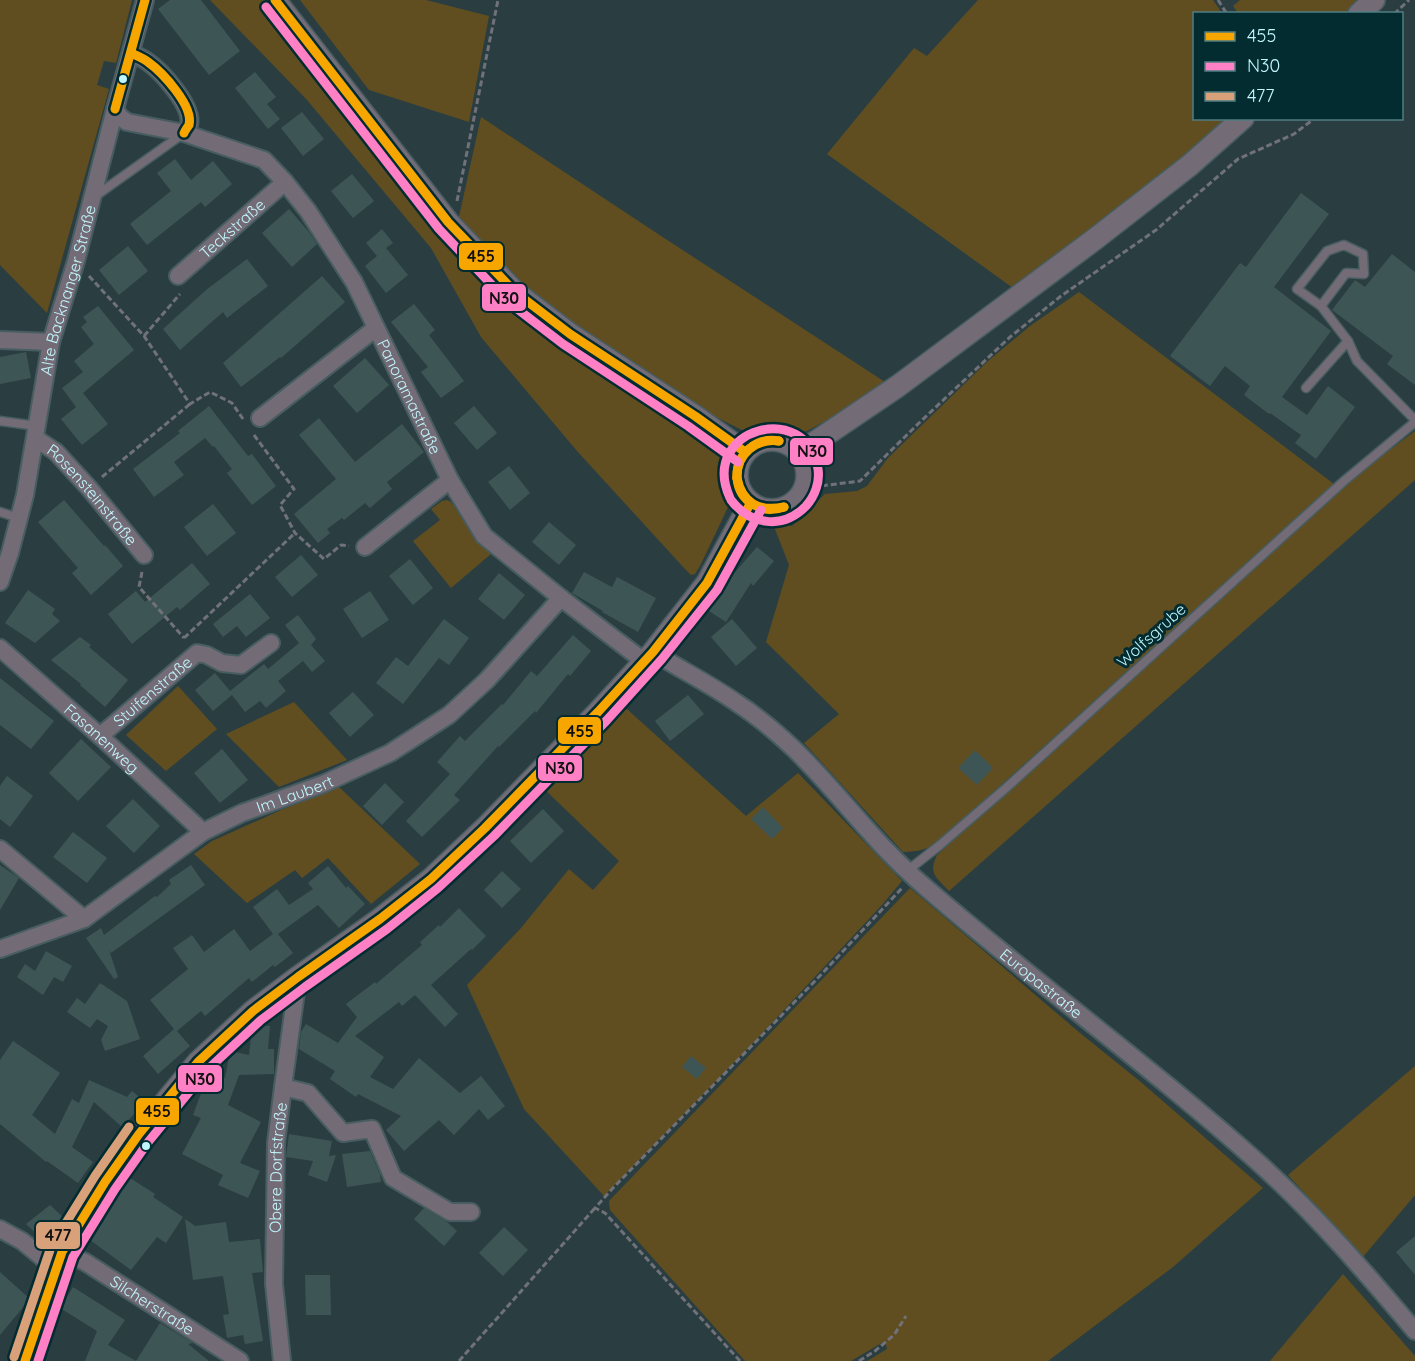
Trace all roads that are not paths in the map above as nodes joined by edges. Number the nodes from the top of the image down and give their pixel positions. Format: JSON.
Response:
{"nodes":[{"id":1,"x":145,"y":0,"type":"edge"},
{"id":2,"x":275,"y":0,"type":"edge"},
{"id":3,"x":1374,"y":0,"type":"edge"},
{"id":4,"x":1361,"y":12,"type":"edge"},
{"id":5,"x":131,"y":53,"type":"junction"},
{"id":6,"x":115,"y":109,"type":"junction"},
{"id":7,"x":1241,"y":120,"type":"edge"},
{"id":8,"x":184,"y":133,"type":"junction"},
{"id":9,"x":285,"y":182,"type":"junction"},
{"id":10,"x":92,"y":200,"type":"junction"},
{"id":11,"x":178,"y":276,"type":"road end"},
{"id":12,"x":1321,"y":306,"type":"junction"},
{"id":13,"x":376,"y":328,"type":"junction"},
{"id":14,"x":0,"y":340,"type":"edge"},
{"id":15,"x":1348,"y":341,"type":"junction"},
{"id":16,"x":51,"y":342,"type":"junction"},
{"id":17,"x":1306,"y":388,"type":"dead end"},
{"id":18,"x":0,"y":421,"type":"edge"},
{"id":19,"x":1415,"y":421,"type":"edge"},
{"id":20,"x":254,"y":425,"type":"road end"},
{"id":21,"x":36,"y":432,"type":"junction"},
{"id":22,"x":745,"y":452,"type":"junction"},
{"id":23,"x":799,"y":453,"type":"junction"},
{"id":24,"x":450,"y":480,"type":"junction"},
{"id":25,"x":750,"y":504,"type":"junction"},
{"id":26,"x":0,"y":512,"type":"edge"},
{"id":27,"x":19,"y":518,"type":"junction"},
{"id":28,"x":365,"y":547,"type":"road end"},
{"id":29,"x":144,"y":555,"type":"road end"},
{"id":30,"x":0,"y":582,"type":"edge"},
{"id":31,"x":561,"y":598,"type":"junction"},
{"id":32,"x":271,"y":643,"type":"dead end"},
{"id":33,"x":0,"y":648,"type":"edge"},
{"id":34,"x":649,"y":657,"type":"junction"},
{"id":35,"x":100,"y":736,"type":"junction"},
{"id":36,"x":203,"y":832,"type":"junction"},
{"id":37,"x":0,"y":849,"type":"edge"},
{"id":38,"x":910,"y":874,"type":"junction"},
{"id":39,"x":84,"y":919,"type":"junction"},
{"id":40,"x":0,"y":949,"type":"edge"},
{"id":41,"x":298,"y":977,"type":"junction"},
{"id":42,"x":283,"y":1086,"type":"junction"},
{"id":43,"x":471,"y":1212,"type":"dead end"},
{"id":44,"x":0,"y":1229,"type":"edge"},
{"id":45,"x":58,"y":1260,"type":"junction"},
{"id":46,"x":1415,"y":1331,"type":"edge"},
{"id":47,"x":24,"y":1361,"type":"edge"},
{"id":48,"x":240,"y":1361,"type":"edge"},
{"id":49,"x":282,"y":1361,"type":"edge"}],
"edges":[{"from":1,"to":5,"type":"street","name":"Alte Backnanger Straße"},
{"from":2,"to":22,"type":"street"},
{"from":3,"to":4,"type":"street"},
{"from":5,"to":6,"type":"street","name":"Alte Backnanger Straße"},
{"from":5,"to":8,"type":"street"},
{"from":6,"to":8,"type":"street","name":"Panoramastraße"},
{"from":6,"to":10,"type":"street","name":"Alte Backnanger Straße"},
{"from":7,"to":23,"type":"street"},
{"from":8,"to":9,"type":"street","name":"Panoramastraße"},
{"from":8,"to":10,"type":"lane"},
{"from":9,"to":11,"type":"street","name":"Teckstraße"},
{"from":9,"to":13,"type":"street","name":"Panoramastraße"},
{"from":10,"to":16,"type":"street","name":"Alte Backnanger Straße"},
{"from":12,"to":12,"type":"lane"},
{"from":12,"to":15,"type":"lane"},
{"from":13,"to":20,"type":"street"},
{"from":13,"to":24,"type":"street","name":"Panoramastraße"},
{"from":14,"to":16,"type":"street"},
{"from":15,"to":17,"type":"lane"},
{"from":15,"to":19,"type":"lane"},
{"from":16,"to":21,"type":"street","name":"Alte Backnanger Straße"},
{"from":18,"to":21,"type":"lane"},
{"from":19,"to":38,"type":"lane","name":"Wolfsgrube"},
{"from":21,"to":27,"type":"street","name":"Alte Backnanger Straße"},
{"from":21,"to":29,"type":"street","name":"Rosensteinstraße"},
{"from":22,"to":23,"type":"street"},
{"from":22,"to":25,"type":"street"},
{"from":23,"to":25,"type":"street"},
{"from":24,"to":28,"type":"street"},
{"from":24,"to":31,"type":"street","name":"Panoramastraße"},
{"from":25,"to":34,"type":"street"},
{"from":26,"to":27,"type":"lane"},
{"from":27,"to":30,"type":"street","name":"Alte Backnanger Straße"},
{"from":31,"to":34,"type":"street","name":"Panoramastraße"},
{"from":31,"to":36,"type":"street","name":"Im Laubert"},
{"from":32,"to":35,"type":"street","name":"Stuifenstraße"},
{"from":33,"to":35,"type":"street","name":"Fasanenweg"},
{"from":34,"to":38,"type":"street","name":"Europastraße"},
{"from":34,"to":41,"type":"street"},
{"from":35,"to":36,"type":"street","name":"Fasanenweg"},
{"from":36,"to":39,"type":"street","name":"Im Laubert"},
{"from":37,"to":39,"type":"street"},
{"from":38,"to":46,"type":"street","name":"Europastraße"},
{"from":39,"to":40,"type":"street","name":"Im Laubert"},
{"from":41,"to":42,"type":"street","name":"Obere Dorfstraße"},
{"from":41,"to":45,"type":"street"},
{"from":42,"to":43,"type":"street"},
{"from":42,"to":49,"type":"street","name":"Obere Dorfstraße"},
{"from":44,"to":45,"type":"street","name":"Silcherstraße"},
{"from":45,"to":47,"type":"street"},
{"from":45,"to":48,"type":"street","name":"Silcherstraße"}]}
